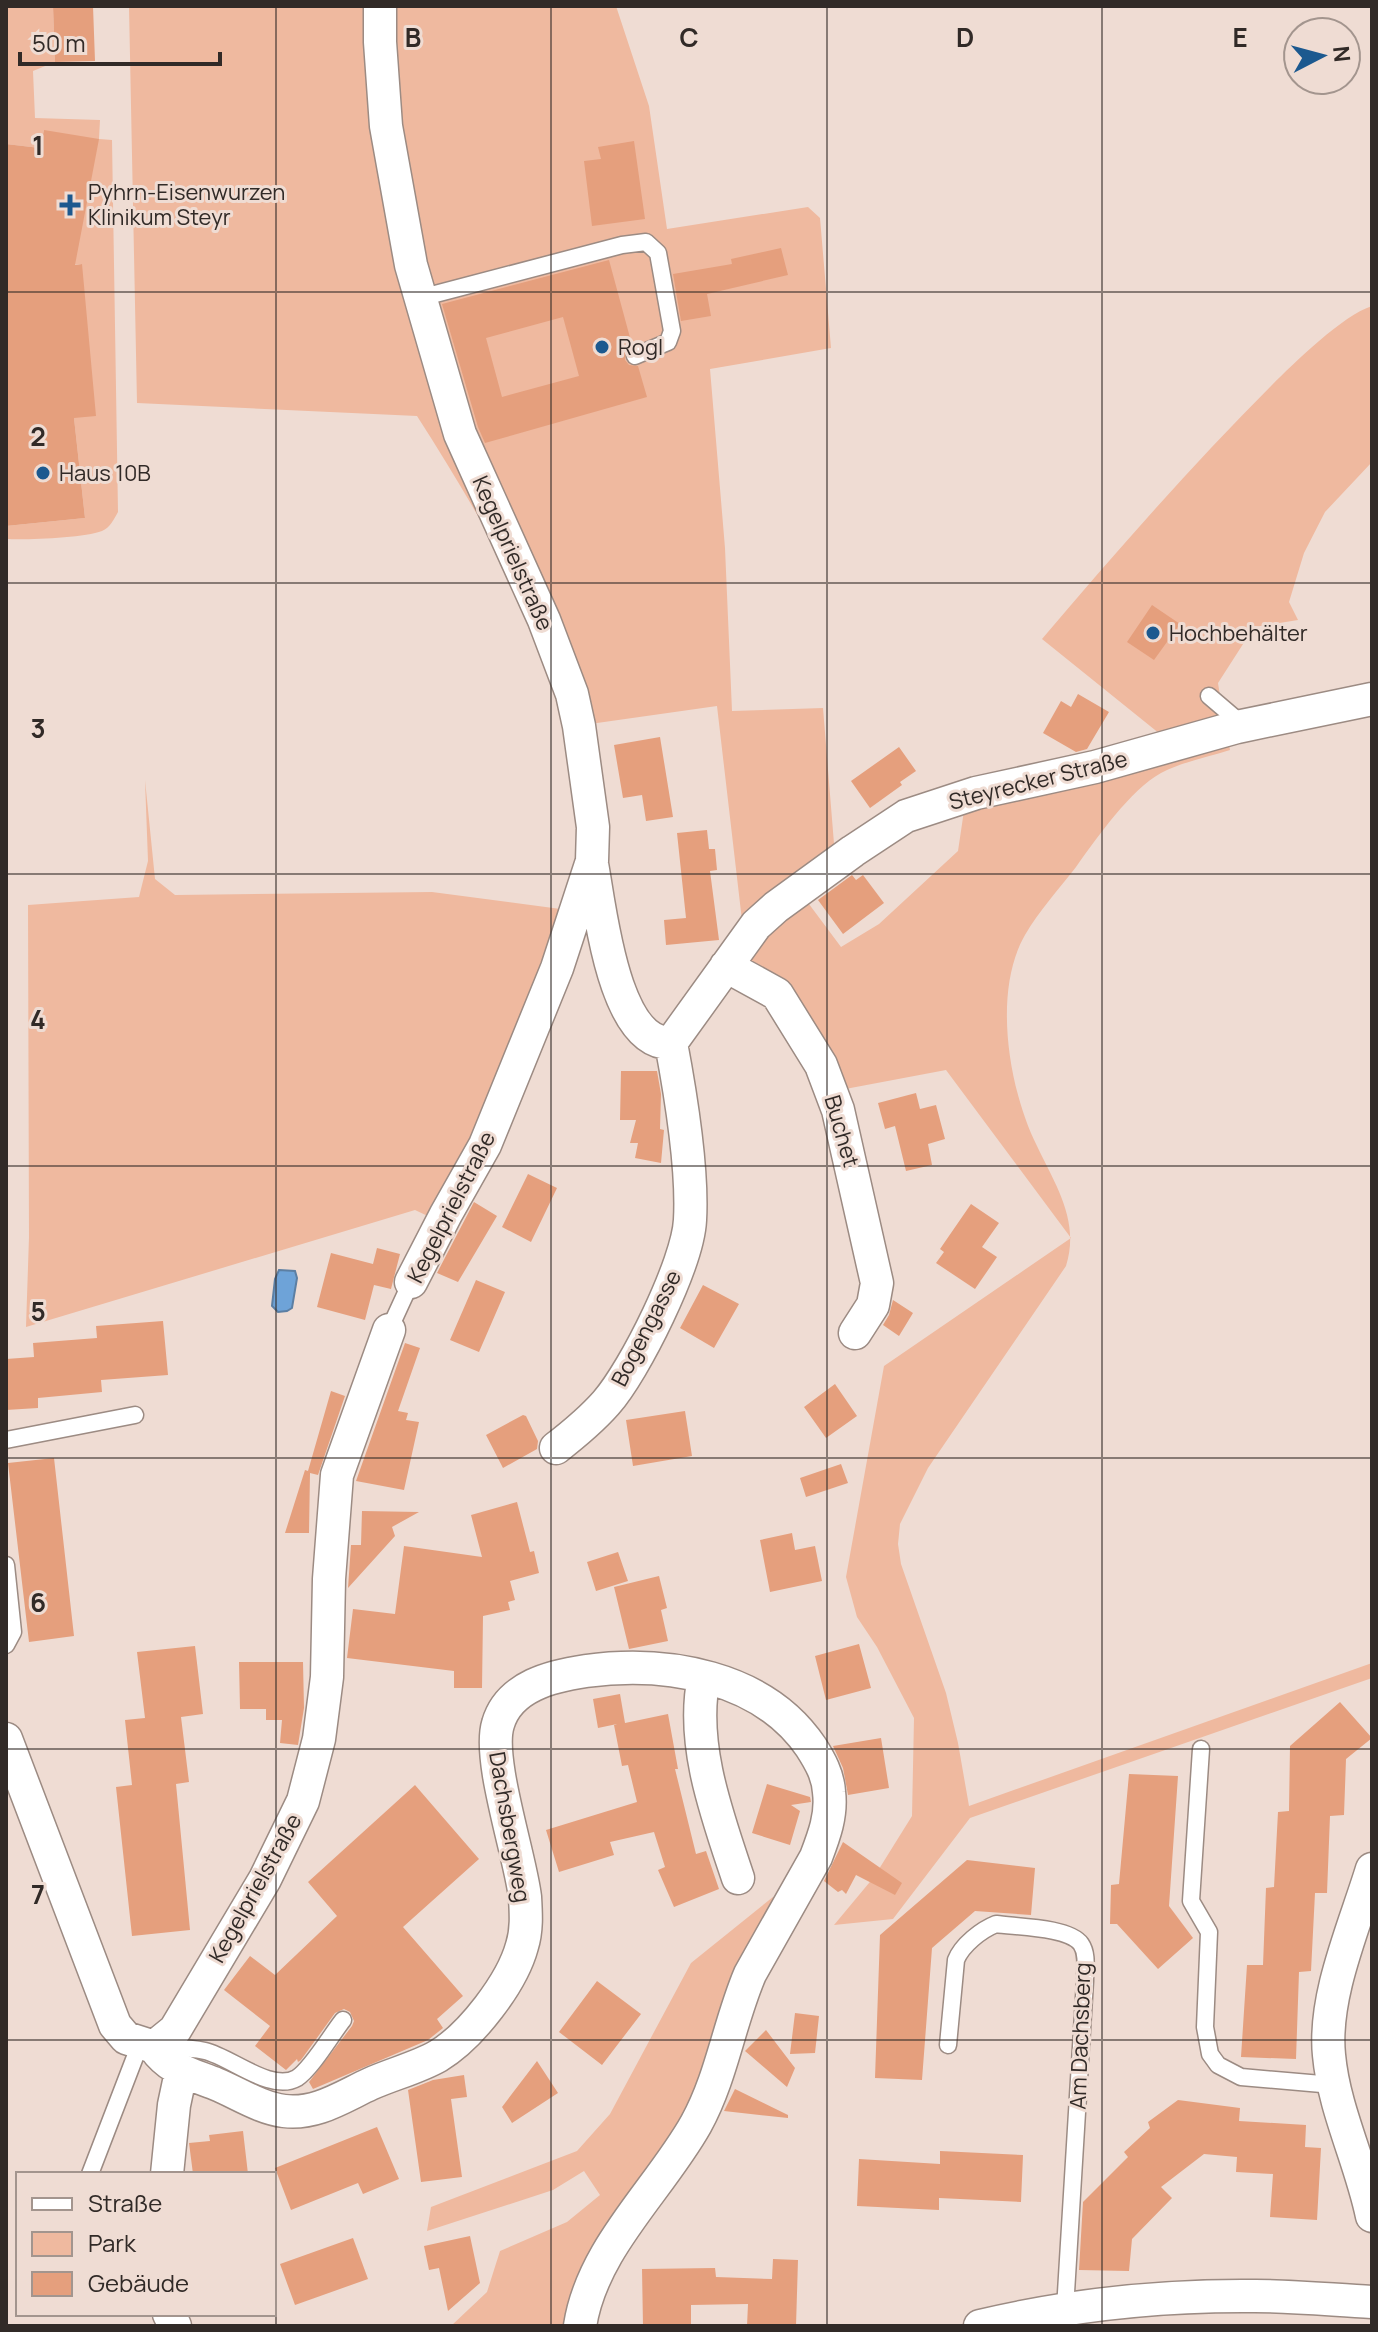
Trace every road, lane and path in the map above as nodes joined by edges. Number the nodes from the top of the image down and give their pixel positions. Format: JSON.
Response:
{"nodes":[{"id":1,"x":380,"y":6,"type":"edge"},
{"id":2,"x":420,"y":298,"type":"junction"},
{"id":3,"x":635,"y":356,"type":"dead end"},
{"id":4,"x":1209,"y":696,"type":"dead end"},
{"id":5,"x":1372,"y":699,"type":"edge"},
{"id":6,"x":1243,"y":725,"type":"junction"},
{"id":7,"x":592,"y":861,"type":"junction"},
{"id":8,"x":726,"y":966,"type":"junction"},
{"id":9,"x":671,"y":1043,"type":"junction"},
{"id":10,"x":411,"y":1282,"type":"joint"},
{"id":11,"x":389,"y":1330,"type":"joint"},
{"id":12,"x":855,"y":1333,"type":"dead end"},
{"id":13,"x":135,"y":1415,"type":"dead end"},
{"id":14,"x":6,"y":1440,"type":"edge"},
{"id":15,"x":556,"y":1448,"type":"dead end"},
{"id":16,"x":6,"y":1565,"type":"edge"},
{"id":17,"x":6,"y":1645,"type":"edge"},
{"id":18,"x":704,"y":1677,"type":"junction"},
{"id":19,"x":6,"y":1739,"type":"edge"},
{"id":20,"x":1201,"y":1749,"type":"dead end"},
{"id":21,"x":1372,"y":1869,"type":"edge"},
{"id":22,"x":738,"y":1878,"type":"dead end"},
{"id":23,"x":343,"y":2020,"type":"dead end"},
{"id":24,"x":948,"y":2045,"type":"dead end"},
{"id":25,"x":147,"y":2046,"type":"junction"},
{"id":26,"x":181,"y":2072,"type":"junction"},
{"id":27,"x":1333,"y":2085,"type":"junction"},
{"id":28,"x":91,"y":2172,"type":"edge"},
{"id":29,"x":167,"y":2172,"type":"edge"},
{"id":30,"x":1372,"y":2216,"type":"edge"},
{"id":31,"x":1372,"y":2302,"type":"edge"},
{"id":32,"x":1079,"y":2314,"type":"edge"},
{"id":33,"x":580,"y":2326,"type":"edge"},
{"id":34,"x":980,"y":2326,"type":"edge"}],
"edges":[{"from":1,"to":2,"type":"street","name":"Kegelprielstraße"},
{"from":2,"to":3,"type":"lane"},
{"from":2,"to":7,"type":"street","name":"Kegelprielstraße"},
{"from":4,"to":6,"type":"lane"},
{"from":5,"to":6,"type":"street","name":"Steyrecker Straße"},
{"from":6,"to":8,"type":"street","name":"Steyrecker Straße"},
{"from":7,"to":9,"type":"street"},
{"from":7,"to":10,"type":"street","name":"Kegelprielstraße"},
{"from":8,"to":9,"type":"street","name":"Steyrecker Straße"},
{"from":8,"to":12,"type":"street","name":"Buchet"},
{"from":9,"to":15,"type":"street","name":"Bogengasse"},
{"from":10,"to":11,"type":"lane","name":"Kegelprielstraße"},
{"from":11,"to":25,"type":"street","name":"Kegelprielstraße"},
{"from":13,"to":14,"type":"lane"},
{"from":16,"to":17,"type":"lane"},
{"from":18,"to":22,"type":"street"},
{"from":18,"to":26,"type":"street","name":"Dachsbergweg"},
{"from":18,"to":33,"type":"street","name":"Dachsbergweg"},
{"from":19,"to":25,"type":"street"},
{"from":20,"to":27,"type":"lane"},
{"from":21,"to":27,"type":"street"},
{"from":23,"to":25,"type":"lane"},
{"from":24,"to":32,"type":"lane","name":"Am Dachsberg"},
{"from":25,"to":26,"type":"street","name":"Dachsbergweg"},
{"from":25,"to":28,"type":"lane"},
{"from":26,"to":29,"type":"street"},
{"from":27,"to":30,"type":"street"},
{"from":31,"to":32,"type":"street"},
{"from":32,"to":34,"type":"street"}]}
